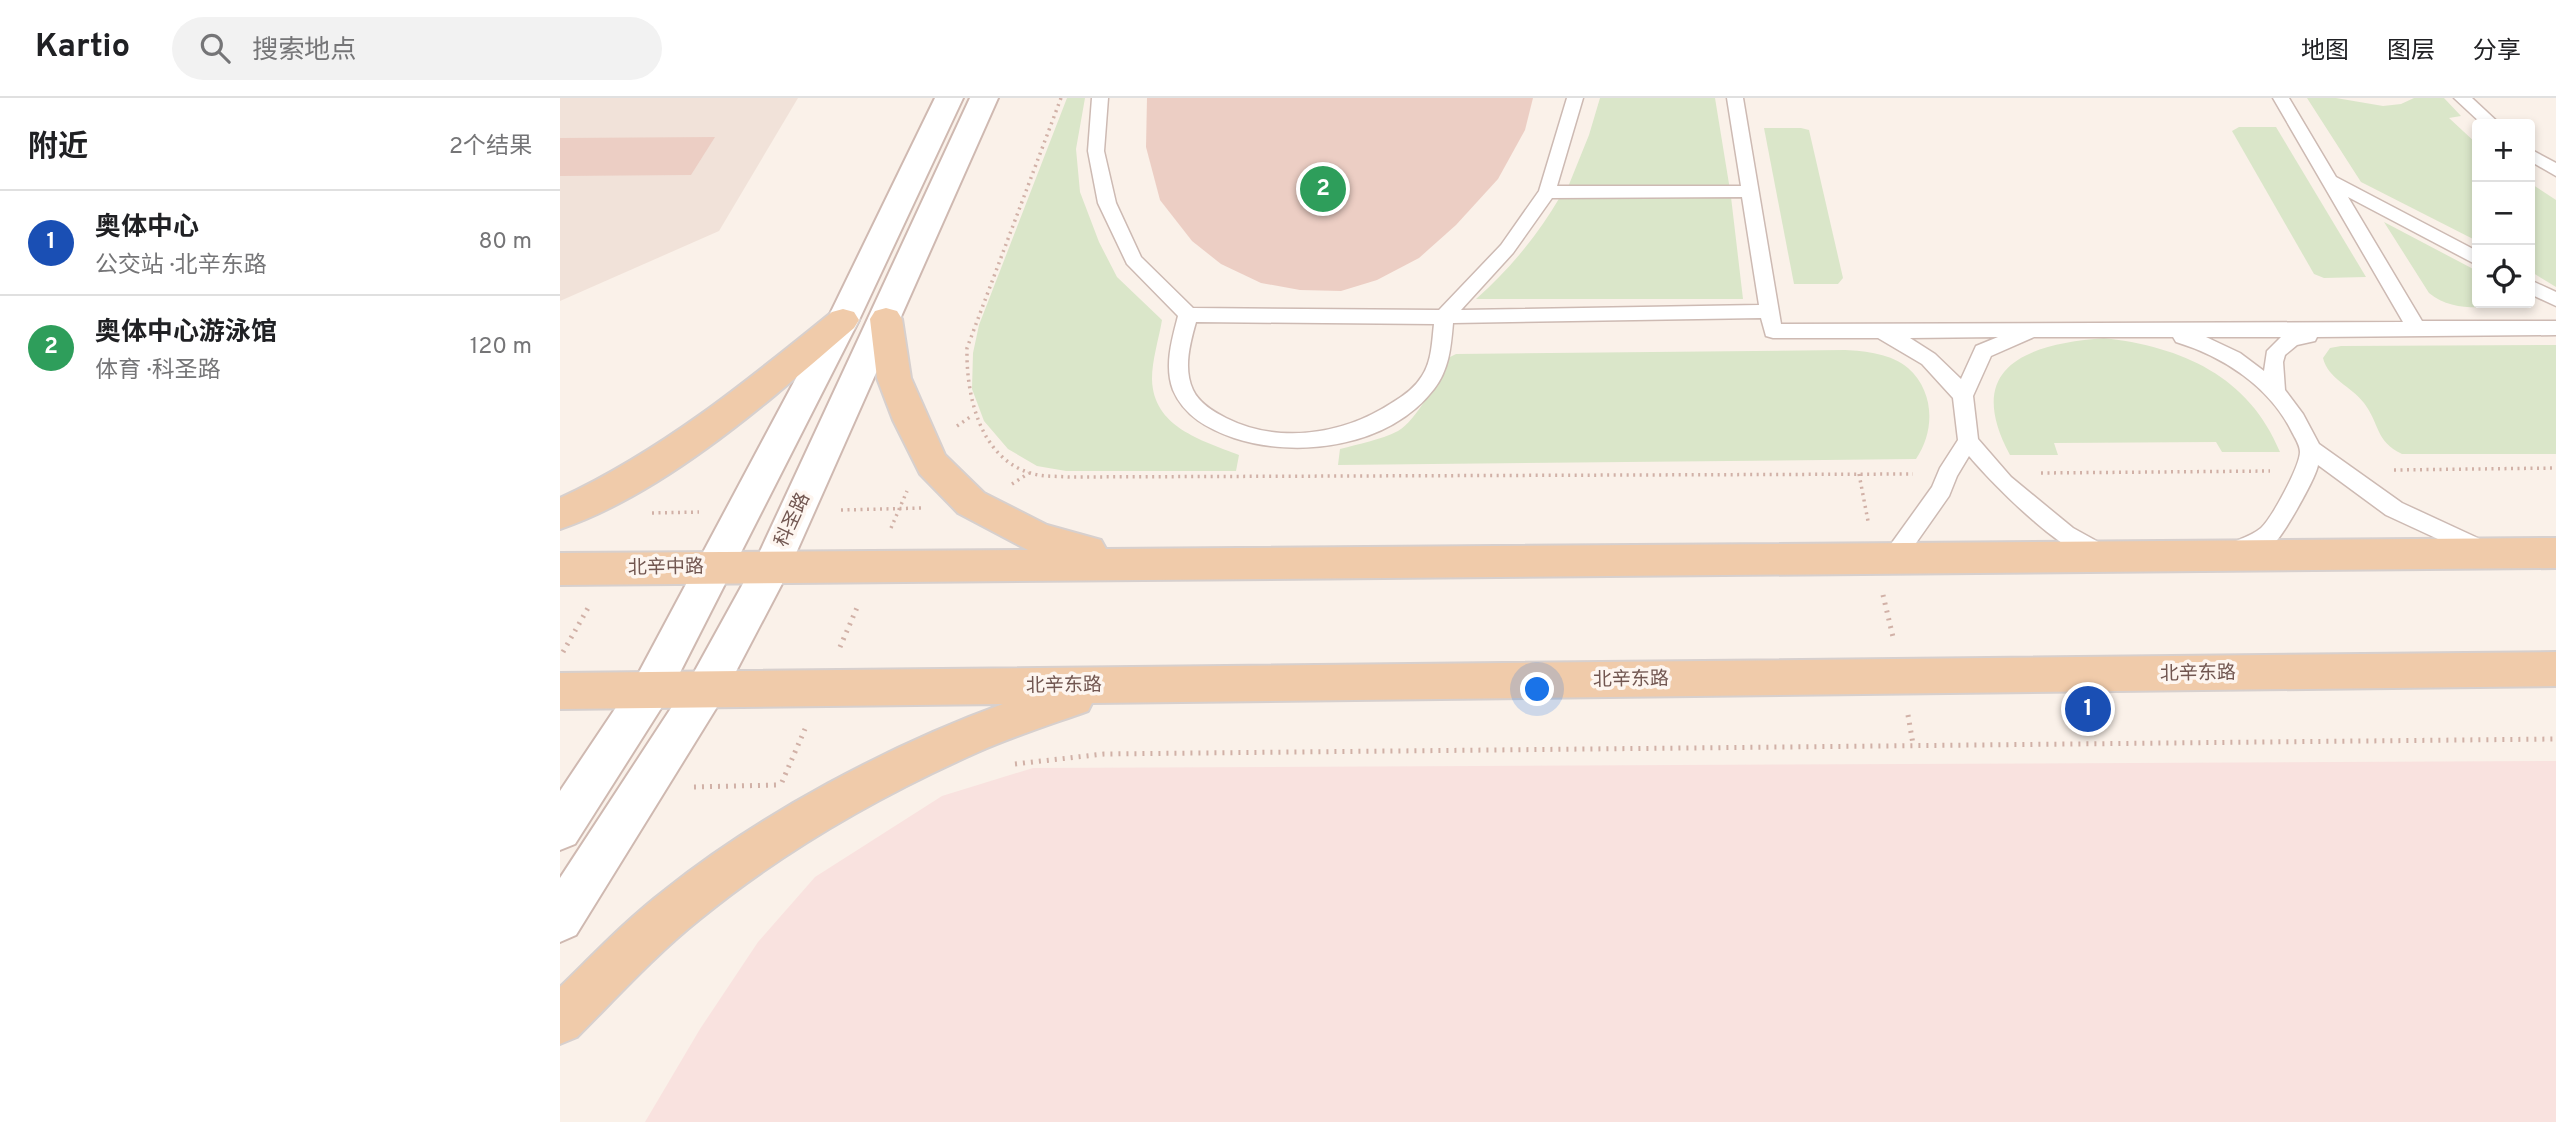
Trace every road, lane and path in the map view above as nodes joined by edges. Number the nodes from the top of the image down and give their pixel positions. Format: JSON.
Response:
{"nodes":[{"id":1,"x":949,"y":98,"type":"edge"},
{"id":2,"x":985,"y":98,"type":"edge"},
{"id":3,"x":1060,"y":98,"type":"edge"},
{"id":4,"x":1100,"y":98,"type":"edge"},
{"id":5,"x":1575,"y":98,"type":"edge"},
{"id":6,"x":1735,"y":98,"type":"edge"},
{"id":7,"x":2281,"y":98,"type":"edge"},
{"id":8,"x":2462,"y":98,"type":"edge"},
{"id":9,"x":2486,"y":119,"type":"edge"},
{"id":10,"x":2535,"y":157,"type":"edge"},
{"id":11,"x":2556,"y":171,"type":"edge"},
{"id":12,"x":2331,"y":181,"type":"junction"},
{"id":13,"x":1751,"y":191,"type":"junction"},
{"id":14,"x":1547,"y":192,"type":"junction"},
{"id":15,"x":2472,"y":256,"type":"edge"},
{"id":16,"x":2535,"y":289,"type":"edge"},
{"id":17,"x":2556,"y":300,"type":"edge"},
{"id":18,"x":1769,"y":311,"type":"junction"},
{"id":19,"x":1188,"y":315,"type":"junction"},
{"id":20,"x":1444,"y":317,"type":"junction"},
{"id":21,"x":886,"y":319,"type":"junction"},
{"id":22,"x":843,"y":320,"type":"junction"},
{"id":23,"x":2416,"y":328,"type":"junction"},
{"id":24,"x":2556,"y":328,"type":"edge"},
{"id":25,"x":1879,"y":330,"type":"junction"},
{"id":26,"x":2035,"y":330,"type":"junction"},
{"id":27,"x":2349,"y":330,"type":"junction"},
{"id":28,"x":2128,"y":331,"type":"junction"},
{"id":29,"x":2275,"y":392,"type":"junction"},
{"id":30,"x":1963,"y":396,"type":"junction"},
{"id":31,"x":1968,"y":441,"type":"junction"},
{"id":32,"x":2311,"y":449,"type":"junction"},
{"id":33,"x":2556,"y":468,"type":"edge"},
{"id":34,"x":2307,"y":471,"type":"junction"},
{"id":35,"x":2340,"y":471,"type":"junction"},
{"id":36,"x":1860,"y":474,"type":"junction"},
{"id":37,"x":1947,"y":474,"type":"junction"},
{"id":38,"x":1996,"y":474,"type":"junction"},
{"id":39,"x":560,"y":514,"type":"edge"},
{"id":40,"x":2490,"y":553,"type":"junction"},
{"id":41,"x":2556,"y":553,"type":"edge"},
{"id":42,"x":2227,"y":555,"type":"junction"},
{"id":43,"x":2106,"y":556,"type":"junction"},
{"id":44,"x":1885,"y":557,"type":"junction"},
{"id":45,"x":1138,"y":563,"type":"junction"},
{"id":46,"x":716,"y":567,"type":"junction"},
{"id":47,"x":772,"y":567,"type":"junction"},
{"id":48,"x":560,"y":569,"type":"edge"},
{"id":49,"x":2556,"y":669,"type":"edge"},
{"id":50,"x":1901,"y":677,"type":"junction"},
{"id":51,"x":1115,"y":685,"type":"junction"},
{"id":52,"x":651,"y":689,"type":"junction"},
{"id":53,"x":706,"y":689,"type":"junction"},
{"id":54,"x":560,"y":691,"type":"edge"},
{"id":55,"x":2556,"y":739,"type":"edge"},
{"id":56,"x":1913,"y":744,"type":"junction"},
{"id":57,"x":1012,"y":764,"type":"dead end"},
{"id":58,"x":794,"y":785,"type":"dead end"},
{"id":59,"x":644,"y":788,"type":"junction"},
{"id":60,"x":560,"y":829,"type":"edge"},
{"id":61,"x":560,"y":919,"type":"edge"},
{"id":62,"x":560,"y":1020,"type":"edge"}],
"edges":[{"from":1,"to":22,"type":"street"},
{"from":2,"to":21,"type":"street","name":"科圣路"},
{"from":3,"to":36,"type":"path"},
{"from":4,"to":19,"type":"lane"},
{"from":5,"to":14,"type":"lane"},
{"from":6,"to":13,"type":"lane"},
{"from":7,"to":12,"type":"lane"},
{"from":8,"to":9,"type":"lane"},
{"from":10,"to":11,"type":"lane"},
{"from":12,"to":15,"type":"lane"},
{"from":12,"to":23,"type":"lane"},
{"from":13,"to":14,"type":"lane"},
{"from":13,"to":18,"type":"lane"},
{"from":14,"to":20,"type":"lane"},
{"from":16,"to":17,"type":"lane"},
{"from":18,"to":20,"type":"lane"},
{"from":18,"to":25,"type":"lane"},
{"from":19,"to":20,"type":"lane"},
{"from":19,"to":20,"type":"lane"},
{"from":21,"to":45,"type":"main road"},
{"from":21,"to":47,"type":"street","name":"科圣路"},
{"from":22,"to":39,"type":"main road"},
{"from":22,"to":46,"type":"street"},
{"from":23,"to":24,"type":"lane"},
{"from":23,"to":27,"type":"lane"},
{"from":25,"to":26,"type":"lane"},
{"from":25,"to":30,"type":"lane"},
{"from":26,"to":28,"type":"lane"},
{"from":26,"to":30,"type":"lane"},
{"from":27,"to":28,"type":"lane"},
{"from":27,"to":29,"type":"lane"},
{"from":28,"to":29,"type":"lane"},
{"from":29,"to":32,"type":"lane"},
{"from":30,"to":31,"type":"lane"},
{"from":31,"to":37,"type":"lane"},
{"from":31,"to":38,"type":"lane"},
{"from":32,"to":34,"type":"lane"},
{"from":32,"to":35,"type":"lane"},
{"from":33,"to":35,"type":"path"},
{"from":34,"to":38,"type":"path"},
{"from":34,"to":42,"type":"lane"},
{"from":35,"to":40,"type":"lane"},
{"from":36,"to":37,"type":"path"},
{"from":36,"to":44,"type":"path"},
{"from":37,"to":44,"type":"lane"},
{"from":38,"to":43,"type":"lane"},
{"from":40,"to":41,"type":"main road"},
{"from":40,"to":42,"type":"main road"},
{"from":42,"to":43,"type":"main road"},
{"from":43,"to":44,"type":"main road"},
{"from":44,"to":45,"type":"main road"},
{"from":44,"to":50,"type":"path"},
{"from":45,"to":47,"type":"main road"},
{"from":46,"to":47,"type":"main road","name":"北辛中路"},
{"from":46,"to":48,"type":"main road","name":"北辛中路"},
{"from":46,"to":52,"type":"street"},
{"from":47,"to":53,"type":"street","name":"科圣路"},
{"from":49,"to":50,"type":"main road","name":"北辛东路"},
{"from":50,"to":51,"type":"main road","name":"北辛东路"},
{"from":50,"to":56,"type":"path"},
{"from":51,"to":53,"type":"main road","name":"北辛东路"},
{"from":51,"to":62,"type":"main road"},
{"from":52,"to":53,"type":"main road"},
{"from":52,"to":54,"type":"main road"},
{"from":52,"to":60,"type":"street"},
{"from":53,"to":59,"type":"street","name":"科圣路"},
{"from":55,"to":56,"type":"path"},
{"from":56,"to":57,"type":"path"},
{"from":58,"to":59,"type":"path"},
{"from":59,"to":61,"type":"street","name":"科圣路"}]}
